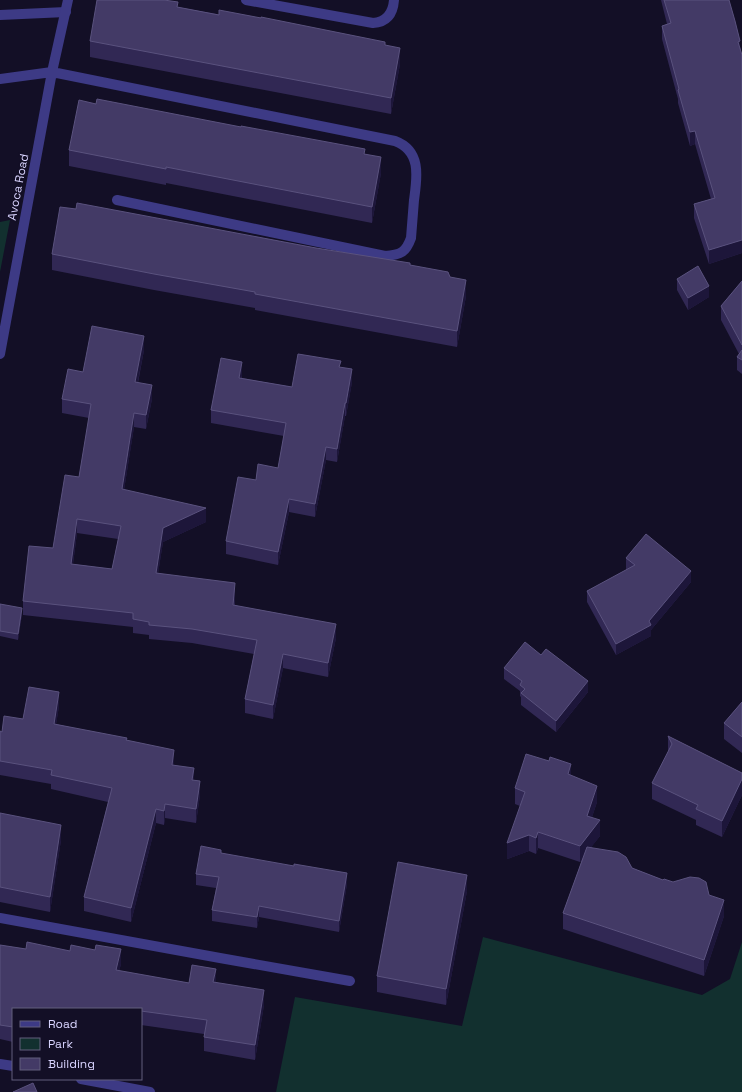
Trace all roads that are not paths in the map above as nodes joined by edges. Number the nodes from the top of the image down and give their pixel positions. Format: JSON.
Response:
{"nodes":[{"id":1,"x":68,"y":0,"type":"edge"},
{"id":2,"x":246,"y":0,"type":"edge"},
{"id":3,"x":394,"y":0,"type":"edge"},
{"id":4,"x":66,"y":12,"type":"junction"},
{"id":5,"x":0,"y":15,"type":"edge"},
{"id":6,"x":52,"y":72,"type":"junction"},
{"id":7,"x":0,"y":79,"type":"edge"},
{"id":8,"x":116,"y":200,"type":"dead end"},
{"id":9,"x":0,"y":354,"type":"edge"},
{"id":10,"x":0,"y":918,"type":"edge"},
{"id":11,"x":350,"y":981,"type":"dead end"},
{"id":12,"x":0,"y":1064,"type":"edge"},
{"id":13,"x":12,"y":1066,"type":"edge"},
{"id":14,"x":86,"y":1080,"type":"edge"},
{"id":15,"x":150,"y":1092,"type":"edge"}],
"edges":[{"from":1,"to":4,"type":"street","name":"Avoca Road"},
{"from":2,"to":3,"type":"street"},
{"from":4,"to":5,"type":"street"},
{"from":4,"to":6,"type":"street","name":"Avoca Road"},
{"from":6,"to":7,"type":"street"},
{"from":6,"to":8,"type":"street"},
{"from":6,"to":9,"type":"street","name":"Avoca Road"},
{"from":10,"to":11,"type":"street"},
{"from":12,"to":13,"type":"street"},
{"from":14,"to":15,"type":"street"}]}
